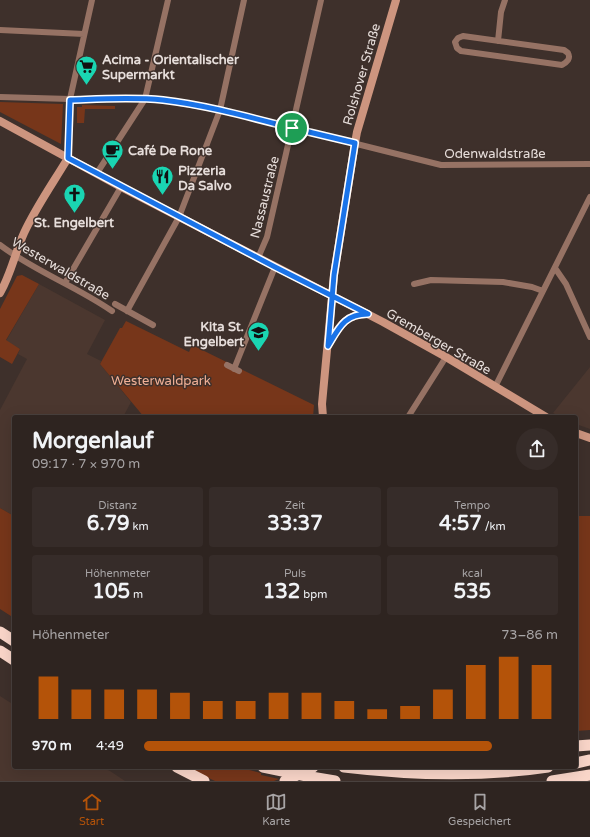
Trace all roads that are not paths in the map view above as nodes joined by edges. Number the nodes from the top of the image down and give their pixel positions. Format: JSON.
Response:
{"nodes":[{"id":1,"x":92,"y":0,"type":"edge"},
{"id":2,"x":168,"y":0,"type":"edge"},
{"id":3,"x":244,"y":0,"type":"edge"},
{"id":4,"x":321,"y":0,"type":"edge"},
{"id":5,"x":396,"y":0,"type":"edge"},
{"id":6,"x":504,"y":0,"type":"edge"},
{"id":7,"x":0,"y":30,"type":"edge"},
{"id":8,"x":84,"y":34,"type":"junction"},
{"id":9,"x":498,"y":41,"type":"junction"},
{"id":10,"x":0,"y":97,"type":"edge"},
{"id":11,"x":145,"y":99,"type":"junction"},
{"id":12,"x":70,"y":100,"type":"junction"},
{"id":13,"x":220,"y":110,"type":"junction"},
{"id":14,"x":0,"y":121,"type":"edge"},
{"id":15,"x":292,"y":128,"type":"junction"},
{"id":16,"x":355,"y":143,"type":"junction"},
{"id":17,"x":68,"y":158,"type":"junction"},
{"id":18,"x":590,"y":164,"type":"edge"},
{"id":19,"x":97,"y":174,"type":"junction"},
{"id":20,"x":121,"y":187,"type":"junction"},
{"id":21,"x":590,"y":197,"type":"edge"},
{"id":22,"x":588,"y":208,"type":"edge"},
{"id":23,"x":178,"y":217,"type":"junction"},
{"id":24,"x":0,"y":245,"type":"edge"},
{"id":25,"x":15,"y":256,"type":"junction"},
{"id":26,"x":258,"y":258,"type":"junction"},
{"id":27,"x":275,"y":267,"type":"junction"},
{"id":28,"x":555,"y":268,"type":"junction"},
{"id":29,"x":65,"y":283,"type":"junction"},
{"id":30,"x":414,"y":284,"type":"dead end"},
{"id":31,"x":544,"y":291,"type":"junction"},
{"id":32,"x":0,"y":293,"type":"edge"},
{"id":33,"x":332,"y":295,"type":"junction"},
{"id":34,"x":115,"y":304,"type":"dead end"},
{"id":35,"x":112,"y":311,"type":"dead end"},
{"id":36,"x":127,"y":311,"type":"junction"},
{"id":37,"x":368,"y":314,"type":"junction"},
{"id":38,"x":153,"y":325,"type":"dead end"},
{"id":39,"x":590,"y":337,"type":"edge"},
{"id":40,"x":328,"y":346,"type":"junction"},
{"id":41,"x":446,"y":357,"type":"junction"},
{"id":42,"x":227,"y":365,"type":"dead end"},
{"id":43,"x":495,"y":387,"type":"junction"},
{"id":44,"x":323,"y":415,"type":"edge"},
{"id":45,"x":409,"y":415,"type":"edge"},
{"id":46,"x":543,"y":415,"type":"edge"},
{"id":47,"x":578,"y":434,"type":"edge"},
{"id":48,"x":590,"y":438,"type":"edge"},
{"id":49,"x":0,"y":632,"type":"edge"},
{"id":50,"x":12,"y":640,"type":"edge"},
{"id":51,"x":0,"y":651,"type":"edge"},
{"id":52,"x":12,"y":659,"type":"edge"},
{"id":53,"x":590,"y":745,"type":"edge"},
{"id":54,"x":578,"y":746,"type":"edge"},
{"id":55,"x":590,"y":760,"type":"edge"},
{"id":56,"x":578,"y":763,"type":"edge"},
{"id":57,"x":181,"y":769,"type":"edge"},
{"id":58,"x":272,"y":769,"type":"edge"},
{"id":59,"x":307,"y":769,"type":"edge"},
{"id":60,"x":311,"y":769,"type":"edge"},
{"id":61,"x":313,"y":769,"type":"edge"},
{"id":62,"x":360,"y":769,"type":"edge"},
{"id":63,"x":530,"y":769,"type":"edge"},
{"id":64,"x":590,"y":776,"type":"edge"},
{"id":65,"x":204,"y":781,"type":"edge"},
{"id":66,"x":285,"y":781,"type":"edge"},
{"id":67,"x":310,"y":781,"type":"edge"},
{"id":68,"x":327,"y":781,"type":"edge"},
{"id":69,"x":335,"y":781,"type":"edge"},
{"id":70,"x":552,"y":781,"type":"edge"}],
"edges":[{"from":1,"to":8,"type":"street"},
{"from":2,"to":11,"type":"street"},
{"from":3,"to":13,"type":"street"},
{"from":4,"to":15,"type":"street","name":"Nassaustraße"},
{"from":5,"to":16,"type":"street","name":"Rolshover Straße"},
{"from":6,"to":9,"type":"street"},
{"from":7,"to":8,"type":"street"},
{"from":8,"to":12,"type":"street"},
{"from":9,"to":9,"type":"street"},
{"from":10,"to":12,"type":"street","name":"Odenwaldstraße"},
{"from":11,"to":12,"type":"street","name":"Odenwaldstraße"},
{"from":11,"to":13,"type":"street","name":"Odenwaldstraße"},
{"from":11,"to":19,"type":"street"},
{"from":12,"to":17,"type":"street"},
{"from":13,"to":15,"type":"street","name":"Odenwaldstraße"},
{"from":13,"to":23,"type":"street"},
{"from":14,"to":17,"type":"street","name":"Gremberger Straße"},
{"from":15,"to":16,"type":"street","name":"Odenwaldstraße"},
{"from":15,"to":26,"type":"street","name":"Nassaustraße"},
{"from":16,"to":18,"type":"street","name":"Odenwaldstraße"},
{"from":16,"to":33,"type":"street","name":"Rolshover Straße"},
{"from":17,"to":19,"type":"street","name":"Gremberger Straße"},
{"from":17,"to":25,"type":"street"},
{"from":19,"to":20,"type":"street","name":"Gremberger Straße"},
{"from":20,"to":23,"type":"street","name":"Gremberger Straße"},
{"from":20,"to":29,"type":"street"},
{"from":21,"to":22,"type":"street"},
{"from":22,"to":28,"type":"street"},
{"from":23,"to":26,"type":"street","name":"Gremberger Straße"},
{"from":23,"to":36,"type":"street"},
{"from":24,"to":25,"type":"street","name":"Westerwaldstraße"},
{"from":25,"to":29,"type":"street","name":"Westerwaldstraße"},
{"from":25,"to":32,"type":"street"},
{"from":26,"to":27,"type":"street","name":"Gremberger Straße"},
{"from":27,"to":33,"type":"street","name":"Gremberger Straße"},
{"from":27,"to":42,"type":"street"},
{"from":28,"to":31,"type":"street"},
{"from":28,"to":39,"type":"street"},
{"from":29,"to":35,"type":"street","name":"Westerwaldstraße"},
{"from":30,"to":31,"type":"street"},
{"from":31,"to":43,"type":"street"},
{"from":33,"to":37,"type":"street","name":"Gremberger Straße"},
{"from":33,"to":40,"type":"street","name":"Rolshover Straße"},
{"from":34,"to":36,"type":"street"},
{"from":36,"to":38,"type":"street"},
{"from":37,"to":40,"type":"street"},
{"from":37,"to":41,"type":"street","name":"Gremberger Straße"},
{"from":40,"to":44,"type":"street","name":"Rolshover Straße"},
{"from":41,"to":43,"type":"street","name":"Gremberger Straße"},
{"from":41,"to":45,"type":"street"},
{"from":43,"to":46,"type":"street","name":"Gremberger Straße"},
{"from":47,"to":48,"type":"street"},
{"from":49,"to":50,"type":"highway"},
{"from":51,"to":52,"type":"highway"},
{"from":53,"to":54,"type":"highway"},
{"from":55,"to":56,"type":"highway"},
{"from":57,"to":65,"type":"highway"},
{"from":58,"to":69,"type":"highway","bridge":true},
{"from":59,"to":66,"type":"highway"},
{"from":60,"to":67,"type":"street"},
{"from":61,"to":68,"type":"highway"},
{"from":62,"to":63,"type":"highway"},
{"from":64,"to":70,"type":"highway"}]}
